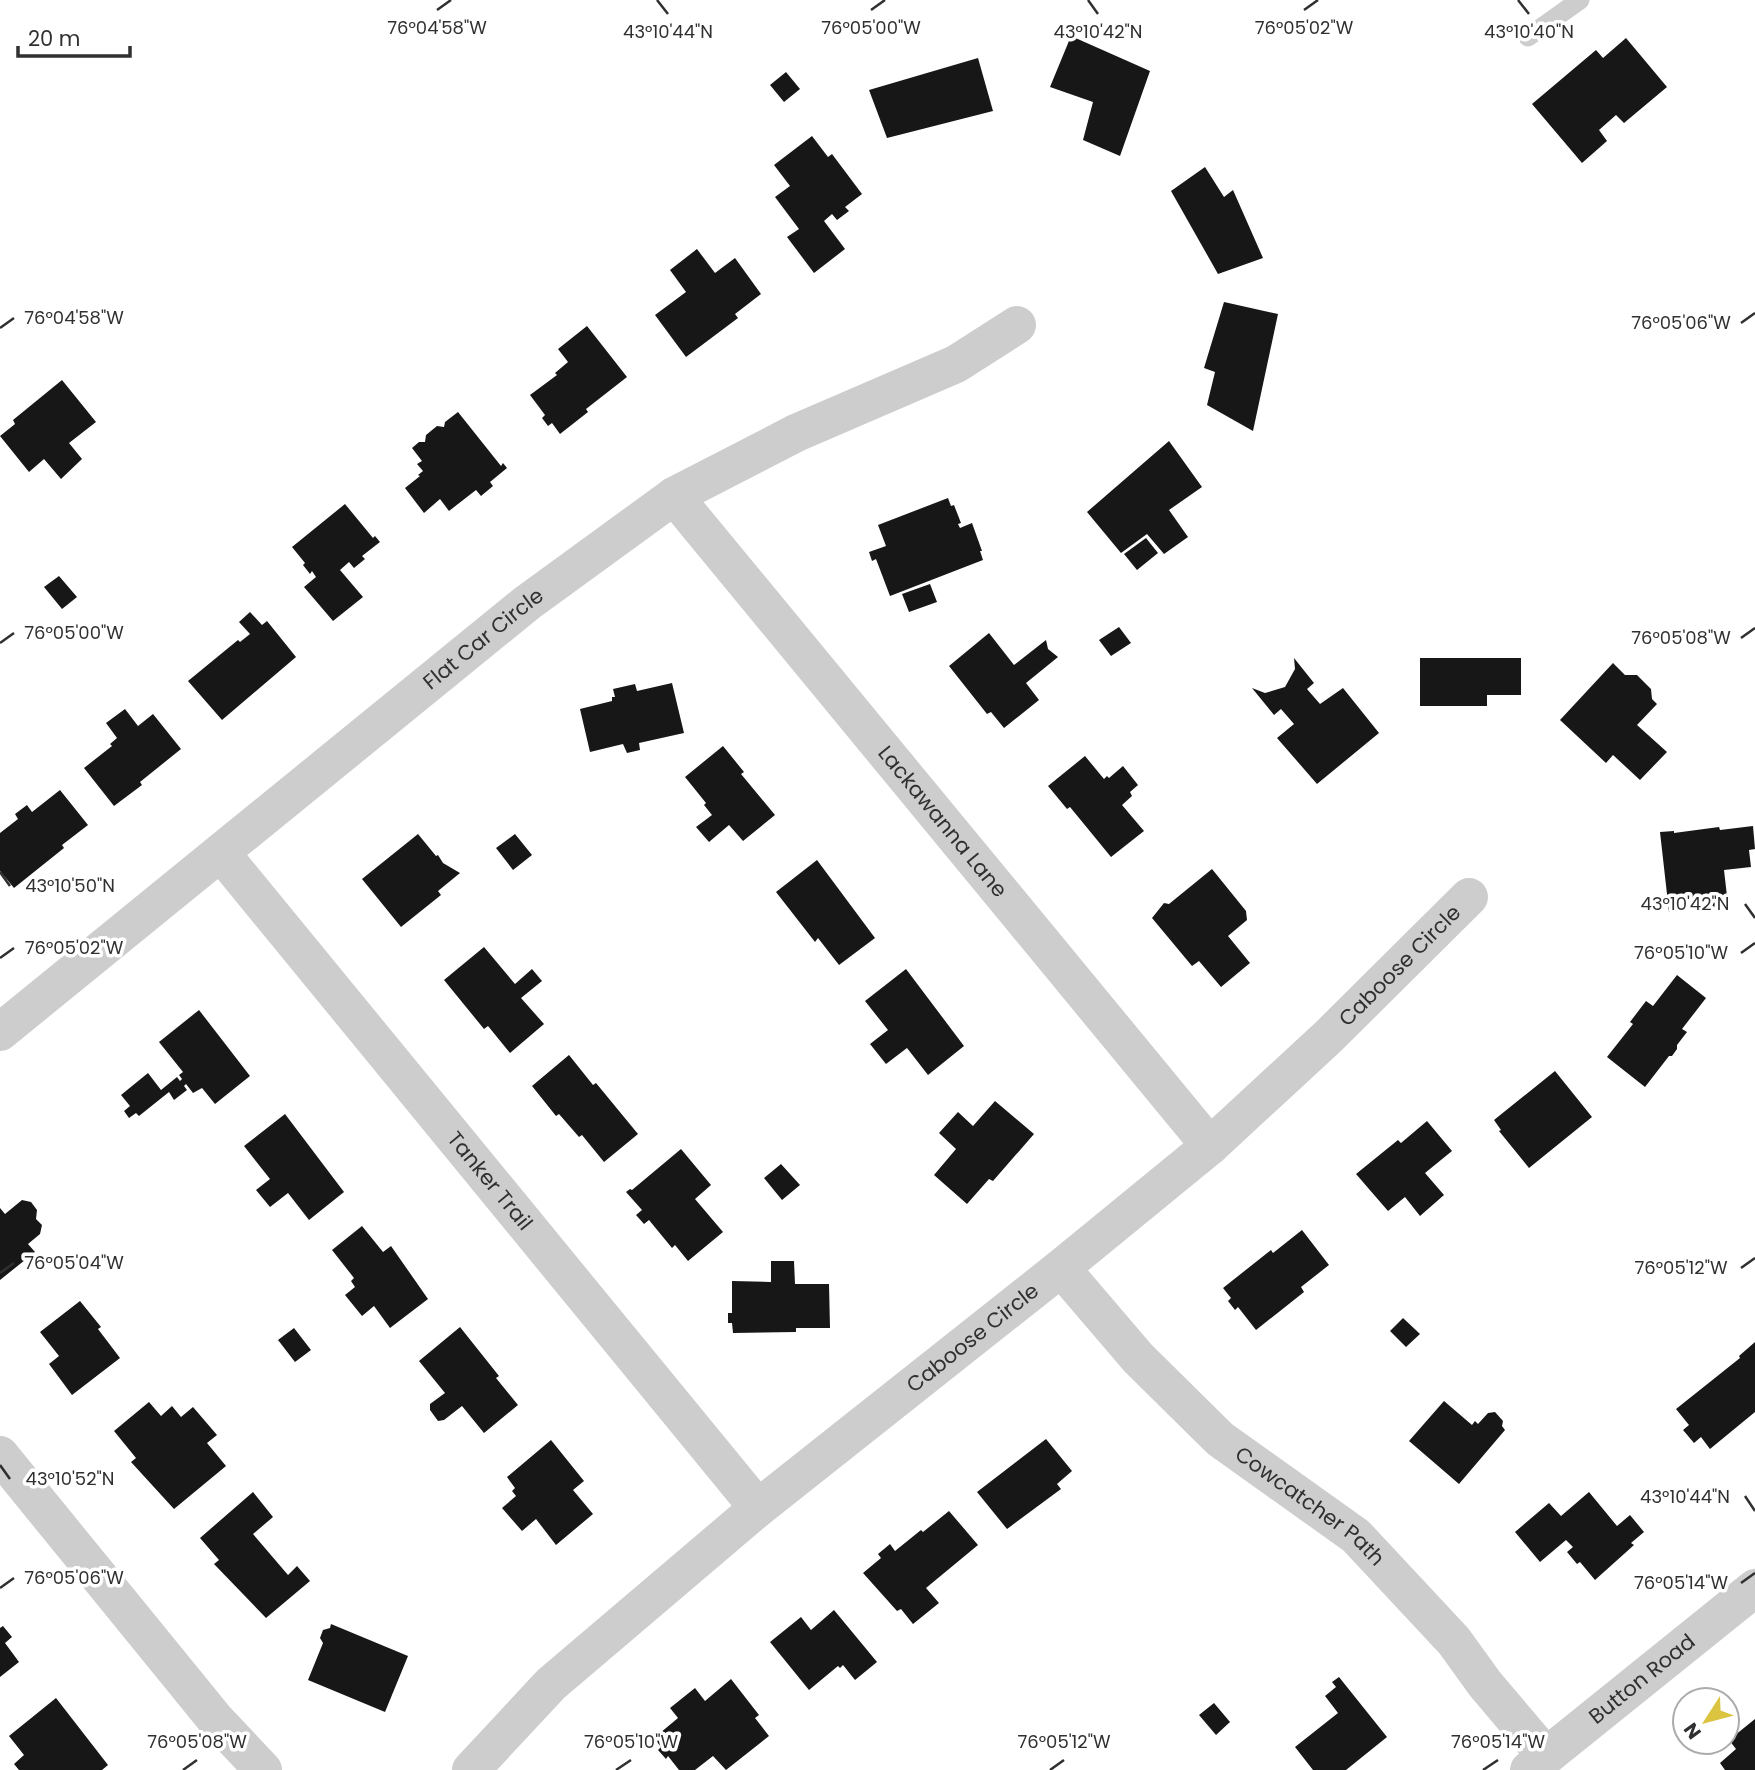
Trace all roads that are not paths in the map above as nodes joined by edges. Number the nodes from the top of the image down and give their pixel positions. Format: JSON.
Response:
{"nodes":[{"id":1,"x":1580,"y":0,"type":"edge"},
{"id":2,"x":1528,"y":37,"type":"dead end"},
{"id":3,"x":1017,"y":325,"type":"dead end"},
{"id":4,"x":674,"y":496,"type":"junction"},
{"id":5,"x":221,"y":853,"type":"junction"},
{"id":6,"x":1469,"y":897,"type":"dead end"},
{"id":7,"x":0,"y":1032,"type":"edge"},
{"id":8,"x":1210,"y":1146,"type":"junction"},
{"id":9,"x":1061,"y":1268,"type":"junction"},
{"id":10,"x":0,"y":1455,"type":"edge"},
{"id":11,"x":758,"y":1508,"type":"junction"},
{"id":12,"x":1755,"y":1588,"type":"edge"},
{"id":13,"x":1538,"y":1763,"type":"edge"},
{"id":14,"x":263,"y":1770,"type":"edge"},
{"id":15,"x":471,"y":1770,"type":"edge"}],
"edges":[{"from":1,"to":2,"type":"lane"},
{"from":3,"to":4,"type":"street","name":"Flat Car Circle"},
{"from":4,"to":5,"type":"street","name":"Flat Car Circle"},
{"from":4,"to":8,"type":"street","name":"Lackawanna Lane"},
{"from":5,"to":7,"type":"street","name":"Flat Car Circle"},
{"from":5,"to":11,"type":"street","name":"Tanker Trail"},
{"from":6,"to":8,"type":"street","name":"Caboose Circle"},
{"from":8,"to":9,"type":"street","name":"Caboose Circle"},
{"from":9,"to":11,"type":"street","name":"Caboose Circle"},
{"from":9,"to":13,"type":"street","name":"Cowcatcher Path"},
{"from":10,"to":14,"type":"street"},
{"from":11,"to":15,"type":"street","name":"Caboose Circle"},
{"from":12,"to":13,"type":"street","name":"Button Road"}]}
